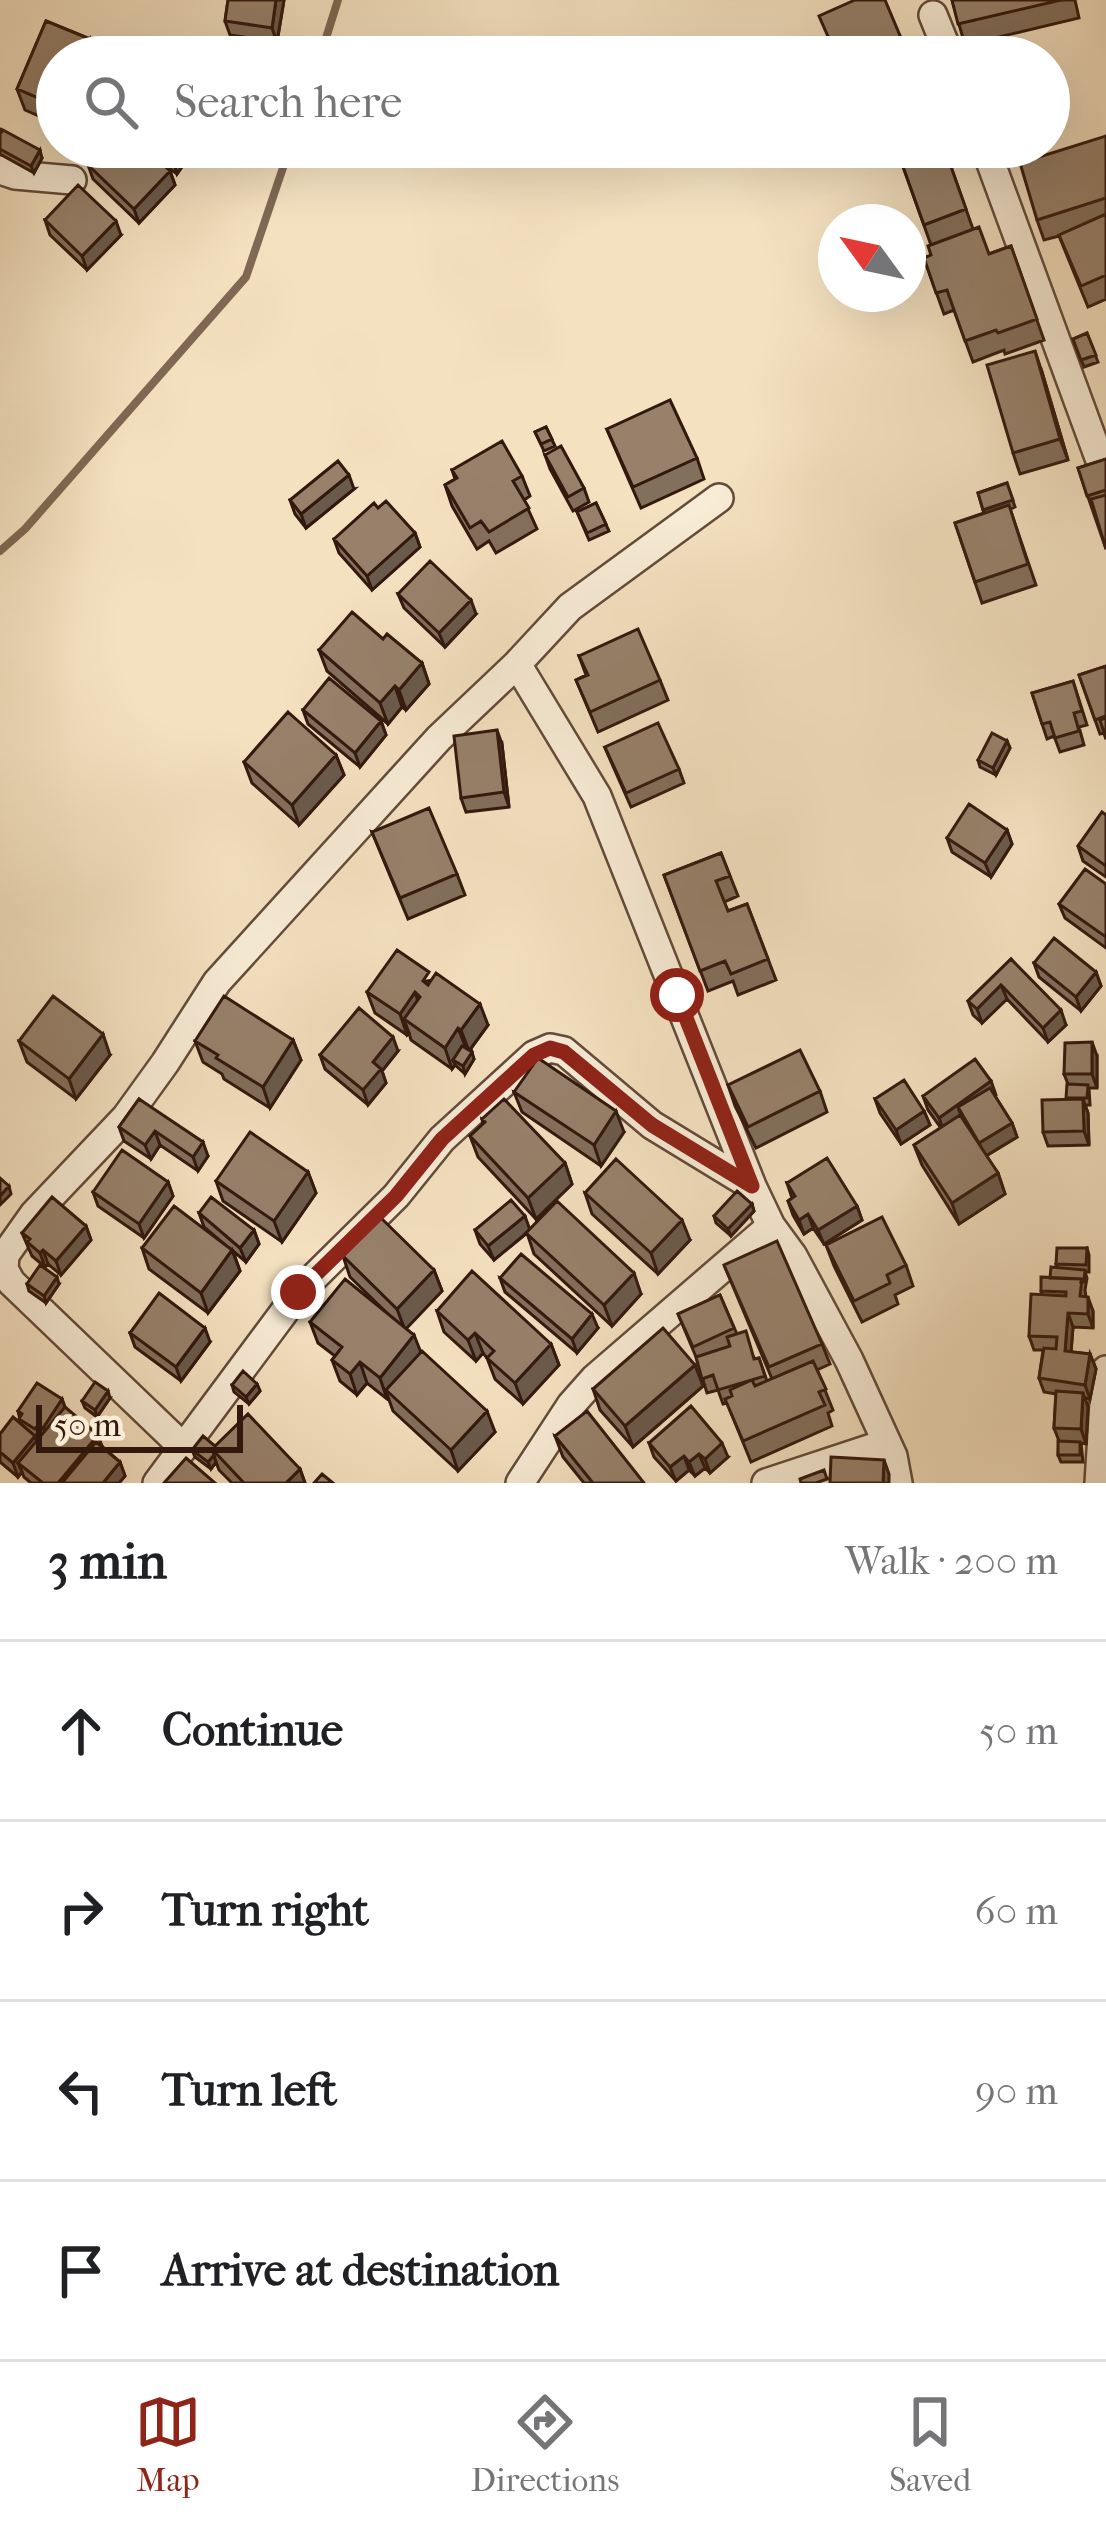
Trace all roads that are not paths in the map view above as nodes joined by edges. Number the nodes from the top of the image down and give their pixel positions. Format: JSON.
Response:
{"nodes":[{"id":1,"x":933,"y":15,"type":"dead end"},
{"id":2,"x":942,"y":36,"type":"edge"},
{"id":3,"x":1002,"y":168,"type":"edge"},
{"id":4,"x":0,"y":170,"type":"edge"},
{"id":5,"x":72,"y":180,"type":"dead end"},
{"id":6,"x":1101,"y":463,"type":"edge"},
{"id":7,"x":719,"y":498,"type":"dead end"},
{"id":8,"x":518,"y":664,"type":"junction"},
{"id":9,"x":752,"y":1186,"type":"junction"},
{"id":10,"x":770,"y":1226,"type":"junction"},
{"id":11,"x":1106,"y":1370,"type":"edge"},
{"id":12,"x":1104,"y":1435,"type":"edge"},
{"id":13,"x":887,"y":1443,"type":"junction"},
{"id":14,"x":183,"y":1447,"type":"junction"},
{"id":15,"x":157,"y":1483,"type":"edge"},
{"id":16,"x":520,"y":1483,"type":"edge"},
{"id":17,"x":766,"y":1483,"type":"edge"},
{"id":18,"x":898,"y":1483,"type":"edge"},
{"id":19,"x":1099,"y":1483,"type":"edge"}],
"edges":[{"from":1,"to":2,"type":"street"},
{"from":3,"to":6,"type":"street"},
{"from":4,"to":5,"type":"street"},
{"from":7,"to":8,"type":"street"},
{"from":8,"to":9,"type":"street"},
{"from":8,"to":14,"type":"street"},
{"from":9,"to":10,"type":"street"},
{"from":9,"to":14,"type":"street"},
{"from":10,"to":13,"type":"street"},
{"from":10,"to":16,"type":"street"},
{"from":11,"to":12,"type":"street"},
{"from":12,"to":19,"type":"street"},
{"from":13,"to":17,"type":"street"},
{"from":13,"to":18,"type":"street"},
{"from":14,"to":15,"type":"street"}]}
